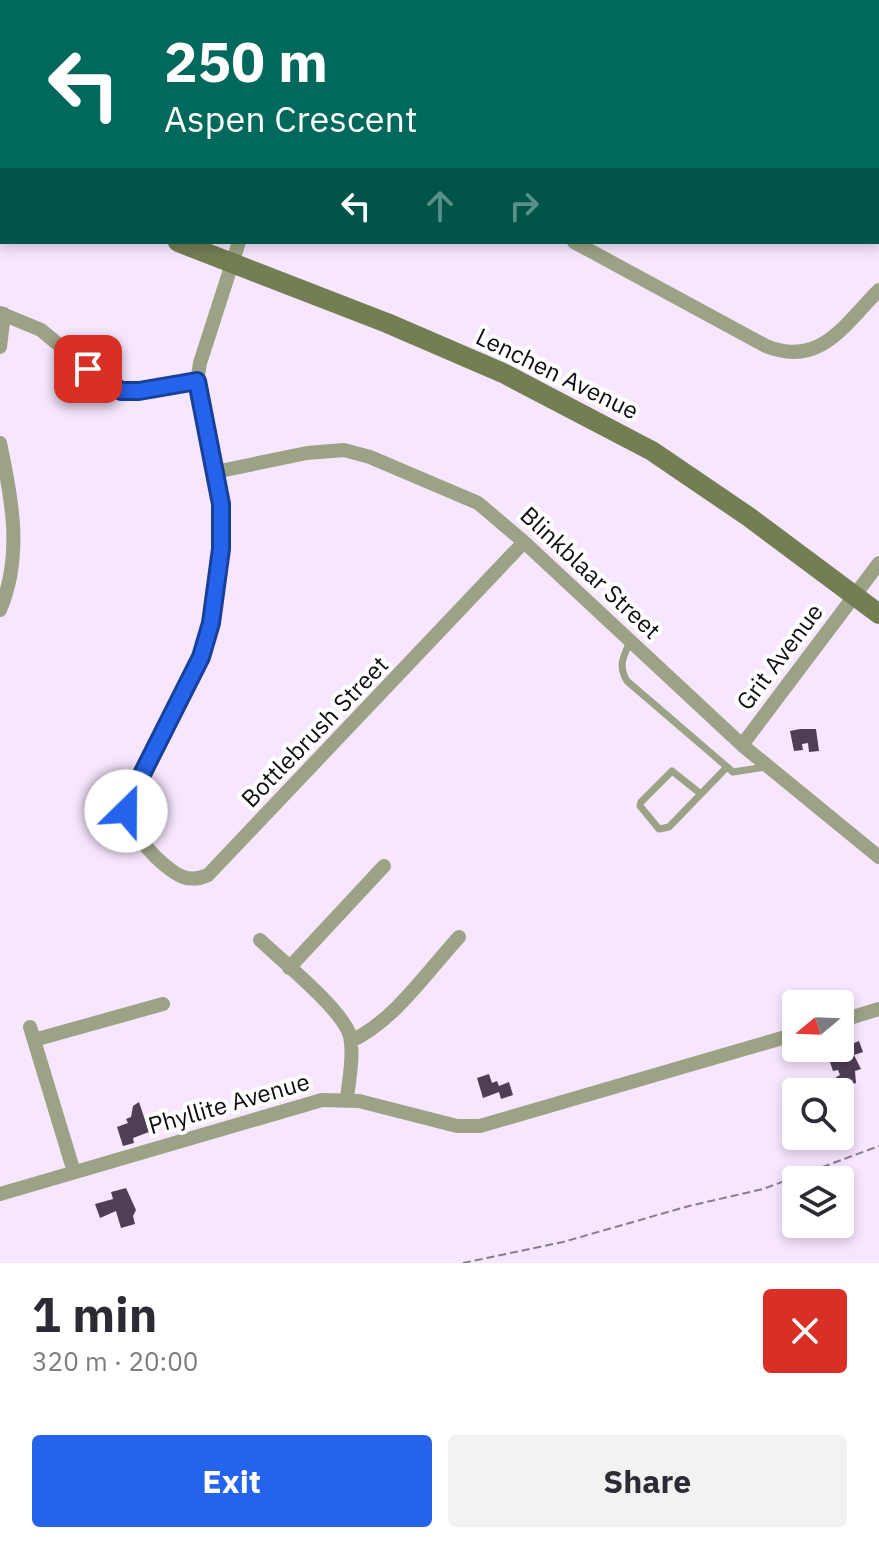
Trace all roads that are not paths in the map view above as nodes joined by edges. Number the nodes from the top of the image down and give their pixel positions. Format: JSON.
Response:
{"nodes":[{"id":1,"x":183,"y":244,"type":"edge"},
{"id":2,"x":238,"y":244,"type":"edge"},
{"id":3,"x":578,"y":244,"type":"edge"},
{"id":4,"x":230,"y":262,"type":"junction"},
{"id":5,"x":879,"y":290,"type":"edge"},
{"id":6,"x":2,"y":314,"type":"edge"},
{"id":7,"x":0,"y":347,"type":"edge"},
{"id":8,"x":197,"y":381,"type":"junction"},
{"id":9,"x":0,"y":443,"type":"edge"},
{"id":10,"x":215,"y":472,"type":"junction"},
{"id":11,"x":524,"y":542,"type":"junction"},
{"id":12,"x":879,"y":563,"type":"edge"},
{"id":13,"x":854,"y":595,"type":"junction"},
{"id":14,"x":0,"y":610,"type":"edge"},
{"id":15,"x":879,"y":614,"type":"edge"},
{"id":16,"x":631,"y":641,"type":"junction"},
{"id":17,"x":742,"y":745,"type":"junction"},
{"id":18,"x":727,"y":767,"type":"junction"},
{"id":19,"x":768,"y":767,"type":"junction"},
{"id":20,"x":701,"y":794,"type":"junction"},
{"id":21,"x":879,"y":857,"type":"edge"},
{"id":22,"x":384,"y":866,"type":"dead end"},
{"id":23,"x":459,"y":937,"type":"dead end"},
{"id":24,"x":260,"y":940,"type":"dead end"},
{"id":25,"x":289,"y":968,"type":"junction"},
{"id":26,"x":163,"y":1004,"type":"dead end"},
{"id":27,"x":879,"y":1009,"type":"edge"},
{"id":28,"x":854,"y":1017,"type":"edge"},
{"id":29,"x":782,"y":1038,"type":"edge"},
{"id":30,"x":351,"y":1041,"type":"junction"},
{"id":31,"x":347,"y":1099,"type":"junction"},
{"id":32,"x":74,"y":1172,"type":"junction"},
{"id":33,"x":0,"y":1194,"type":"edge"}],
"edges":[{"from":1,"to":4,"type":"main road","name":"Lenchen Avenue"},
{"from":2,"to":4,"type":"street"},
{"from":3,"to":5,"type":"street"},
{"from":4,"to":8,"type":"street"},
{"from":4,"to":13,"type":"main road","name":"Lenchen Avenue"},
{"from":6,"to":7,"type":"street"},
{"from":6,"to":8,"type":"street"},
{"from":8,"to":10,"type":"street"},
{"from":9,"to":14,"type":"street"},
{"from":10,"to":11,"type":"street","name":"Blinkblaar Street"},
{"from":10,"to":11,"type":"street","name":"Bottlebrush Street"},
{"from":11,"to":16,"type":"street","name":"Blinkblaar Street"},
{"from":12,"to":13,"type":"street","name":"Grit Avenue"},
{"from":13,"to":15,"type":"main road","name":"Lenchen Avenue"},
{"from":13,"to":17,"type":"street","name":"Grit Avenue"},
{"from":16,"to":17,"type":"street","name":"Blinkblaar Street"},
{"from":16,"to":18,"type":"lane"},
{"from":17,"to":19,"type":"street","name":"Blinkblaar Street"},
{"from":18,"to":19,"type":"lane"},
{"from":18,"to":20,"type":"lane"},
{"from":19,"to":21,"type":"street","name":"Blinkblaar Street"},
{"from":20,"to":20,"type":"lane"},
{"from":22,"to":25,"type":"street"},
{"from":23,"to":30,"type":"street"},
{"from":24,"to":25,"type":"street"},
{"from":25,"to":30,"type":"street"},
{"from":26,"to":32,"type":"street"},
{"from":27,"to":28,"type":"street"},
{"from":29,"to":31,"type":"street","name":"Phyllite Avenue"},
{"from":30,"to":31,"type":"street"},
{"from":31,"to":32,"type":"street","name":"Phyllite Avenue"},
{"from":32,"to":33,"type":"street","name":"Phyllite Avenue"}]}
